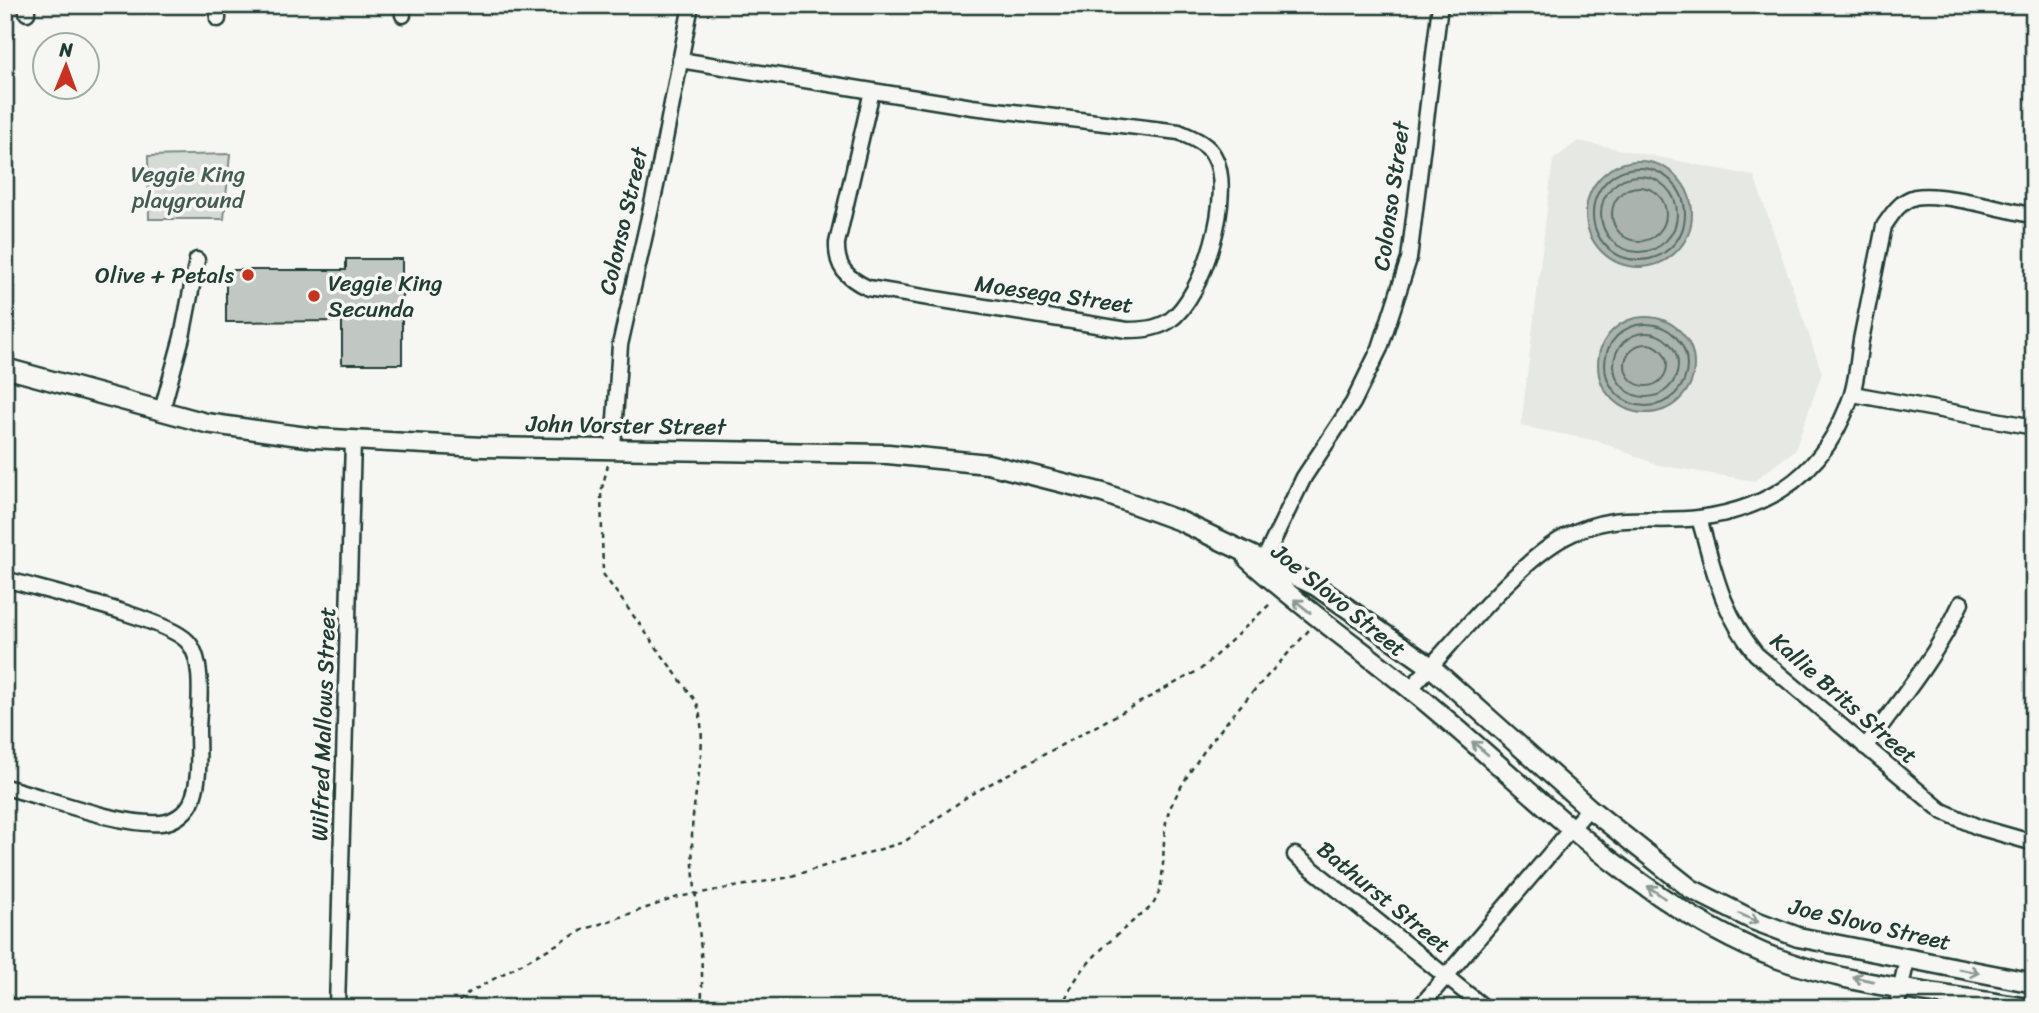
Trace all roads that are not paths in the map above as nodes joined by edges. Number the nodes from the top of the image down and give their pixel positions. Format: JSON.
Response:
{"nodes":[{"id":1,"x":691,"y":5,"type":"edge"},
{"id":2,"x":1440,"y":5,"type":"edge"},
{"id":3,"x":680,"y":60,"type":"junction"},
{"id":4,"x":872,"y":91,"type":"junction"},
{"id":5,"x":2034,"y":216,"type":"edge"},
{"id":6,"x":197,"y":260,"type":"dead end"},
{"id":7,"x":5,"y":368,"type":"edge"},
{"id":8,"x":1853,"y":394,"type":"junction"},
{"id":9,"x":162,"y":410,"type":"junction"},
{"id":10,"x":2034,"y":427,"type":"edge"},
{"id":11,"x":353,"y":441,"type":"junction"},
{"id":12,"x":613,"y":448,"type":"junction"},
{"id":13,"x":1699,"y":518,"type":"junction"},
{"id":14,"x":1240,"y":550,"type":"joint"},
{"id":15,"x":1262,"y":564,"type":"junction"},
{"id":16,"x":5,"y":579,"type":"edge"},
{"id":17,"x":1961,"y":603,"type":"dead end"},
{"id":18,"x":1431,"y":667,"type":"junction"},
{"id":19,"x":1410,"y":689,"type":"junction"},
{"id":20,"x":1865,"y":747,"type":"junction"},
{"id":21,"x":5,"y":787,"type":"edge"},
{"id":22,"x":1589,"y":808,"type":"junction"},
{"id":23,"x":1569,"y":828,"type":"junction"},
{"id":24,"x":2034,"y":843,"type":"edge"},
{"id":25,"x":1295,"y":855,"type":"dead end"},
{"id":26,"x":1907,"y":960,"type":"junction"},
{"id":27,"x":1445,"y":974,"type":"junction"},
{"id":28,"x":2034,"y":983,"type":"edge"},
{"id":29,"x":1900,"y":988,"type":"junction"},
{"id":30,"x":5,"y":1004,"type":"edge"},
{"id":31,"x":17,"y":1008,"type":"edge"},
{"id":32,"x":337,"y":1008,"type":"edge"},
{"id":33,"x":1419,"y":1008,"type":"edge"},
{"id":34,"x":1485,"y":1008,"type":"edge"},
{"id":35,"x":1896,"y":1008,"type":"edge"},
{"id":36,"x":2027,"y":1008,"type":"edge"}],
"edges":[{"from":1,"to":3,"type":"street","name":"Colonso Street"},
{"from":2,"to":15,"type":"street","name":"Colonso Street"},
{"from":3,"to":4,"type":"street","name":"Moesega Street"},
{"from":3,"to":12,"type":"street","name":"Colonso Street"},
{"from":4,"to":4,"type":"street","name":"Moesega Street"},
{"from":5,"to":8,"type":"street"},
{"from":6,"to":9,"type":"street"},
{"from":7,"to":9,"type":"street","name":"John Vorster Street"},
{"from":8,"to":10,"type":"street"},
{"from":8,"to":13,"type":"street"},
{"from":9,"to":11,"type":"street","name":"John Vorster Street"},
{"from":11,"to":12,"type":"street","name":"John Vorster Street"},
{"from":11,"to":32,"type":"street","name":"Wilfred Mallows Street"},
{"from":12,"to":14,"type":"street","name":"John Vorster Street"},
{"from":13,"to":18,"type":"street"},
{"from":13,"to":20,"type":"street","name":"Kallie Brits Street"},
{"from":14,"to":15,"type":"street","name":"Joe Slovo Street"},
{"from":15,"to":18,"type":"street","name":"Joe Slovo Street"},
{"from":19,"to":15,"type":"street","name":"Joe Slovo Street","one_way":true},
{"from":16,"to":21,"type":"street"},
{"from":17,"to":20,"type":"street"},
{"from":18,"to":19,"type":"street"},
{"from":18,"to":22,"type":"street","name":"Joe Slovo Street"},
{"from":23,"to":19,"type":"street","name":"Joe Slovo Street","one_way":true},
{"from":20,"to":24,"type":"street","name":"Kallie Brits Street"},
{"from":22,"to":23,"type":"street"},
{"from":22,"to":26,"type":"street","name":"Joe Slovo Street","one_way":true},
{"from":23,"to":27,"type":"street"},
{"from":29,"to":23,"type":"street","name":"Joe Slovo Street","one_way":true},
{"from":25,"to":27,"type":"street","name":"Bathurst Street"},
{"from":26,"to":28,"type":"street","name":"Joe Slovo Street","one_way":true},
{"from":26,"to":29,"type":"street"},
{"from":27,"to":33,"type":"street"},
{"from":27,"to":34,"type":"street","name":"Bathurst Street"},
{"from":29,"to":35,"type":"street"},
{"from":29,"to":36,"type":"street","name":"Joe Slovo Street"},
{"from":30,"to":31,"type":"street"}]}
